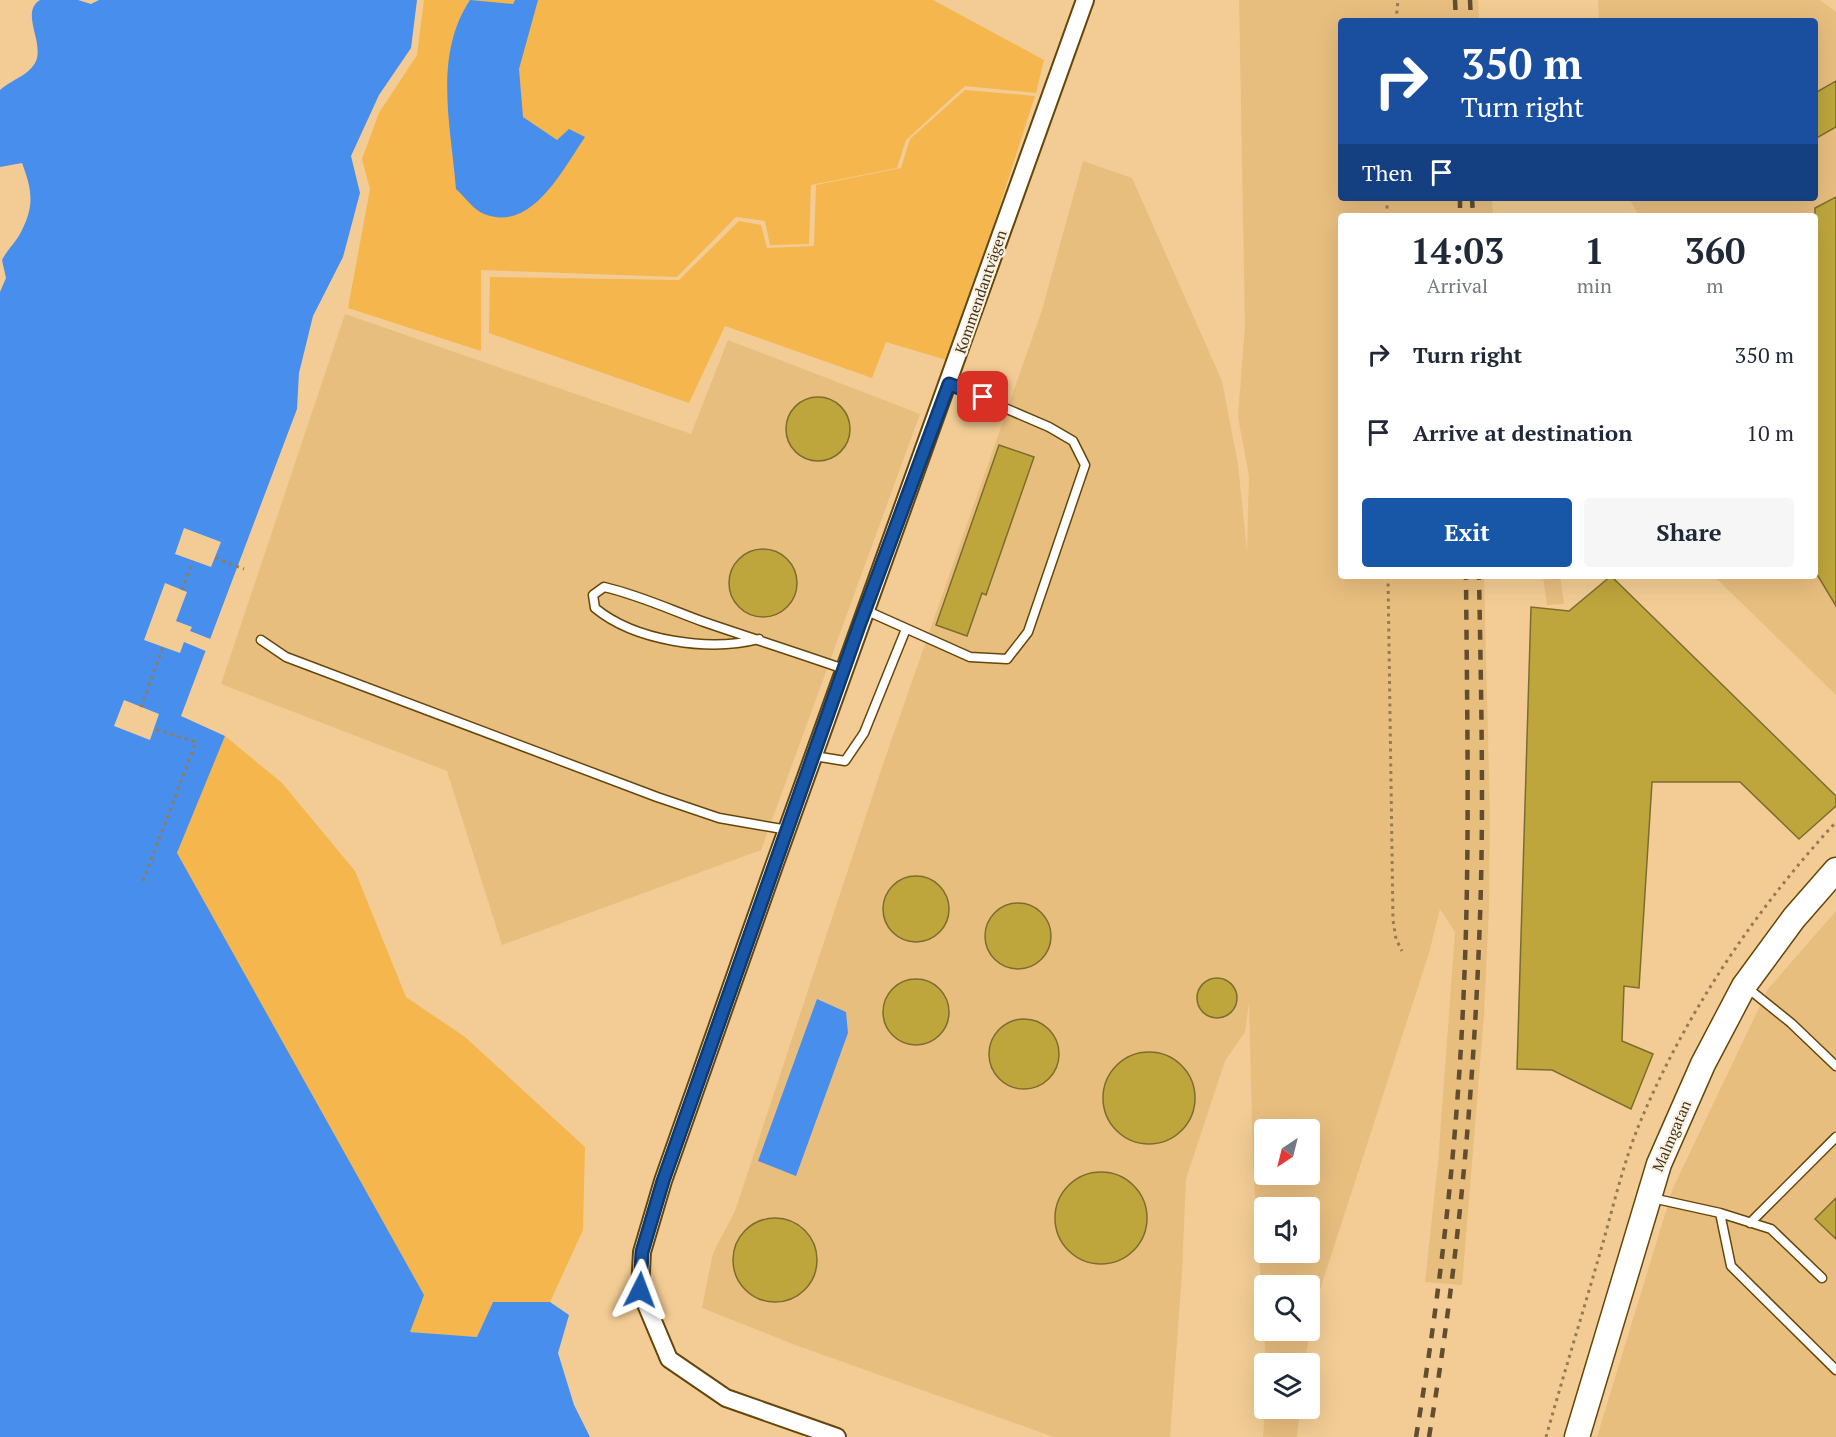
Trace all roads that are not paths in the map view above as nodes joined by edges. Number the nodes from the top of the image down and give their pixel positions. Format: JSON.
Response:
{"nodes":[{"id":1,"x":1085,"y":0,"type":"edge"},
{"id":2,"x":949,"y":384,"type":"junction"},
{"id":3,"x":865,"y":610,"type":"junction"},
{"id":4,"x":906,"y":629,"type":"junction"},
{"id":5,"x":759,"y":639,"type":"junction"},
{"id":6,"x":261,"y":640,"type":"dead end"},
{"id":7,"x":844,"y":669,"type":"junction"},
{"id":8,"x":814,"y":756,"type":"junction"},
{"id":9,"x":788,"y":830,"type":"junction"},
{"id":10,"x":1836,"y":870,"type":"edge"},
{"id":11,"x":1744,"y":986,"type":"junction"},
{"id":12,"x":1836,"y":1066,"type":"edge"},
{"id":13,"x":1836,"y":1137,"type":"edge"},
{"id":14,"x":1648,"y":1197,"type":"junction"},
{"id":15,"x":1720,"y":1213,"type":"junction"},
{"id":16,"x":1750,"y":1223,"type":"junction"},
{"id":17,"x":1822,"y":1278,"type":"dead end"},
{"id":18,"x":1836,"y":1370,"type":"edge"},
{"id":19,"x":837,"y":1437,"type":"edge"},
{"id":20,"x":1577,"y":1437,"type":"edge"}],
"edges":[{"from":1,"to":2,"type":"street","name":"Kommendantvägen"},
{"from":2,"to":3,"type":"street","name":"Kommendantvägen"},
{"from":2,"to":4,"type":"lane"},
{"from":3,"to":4,"type":"lane"},
{"from":3,"to":7,"type":"street","name":"Kommendantvägen"},
{"from":4,"to":8,"type":"lane"},
{"from":5,"to":5,"type":"lane"},
{"from":5,"to":7,"type":"lane"},
{"from":6,"to":9,"type":"lane"},
{"from":7,"to":8,"type":"street","name":"Kommendantvägen"},
{"from":8,"to":9,"type":"street","name":"Kommendantvägen"},
{"from":9,"to":19,"type":"street","name":"Kommendantvägen"},
{"from":10,"to":11,"type":"street","name":"Malmgatan"},
{"from":11,"to":12,"type":"lane"},
{"from":11,"to":14,"type":"street","name":"Malmgatan"},
{"from":13,"to":16,"type":"lane"},
{"from":14,"to":15,"type":"lane"},
{"from":14,"to":20,"type":"street","name":"Malmgatan"},
{"from":15,"to":16,"type":"lane"},
{"from":15,"to":18,"type":"lane"},
{"from":16,"to":17,"type":"lane"}]}
